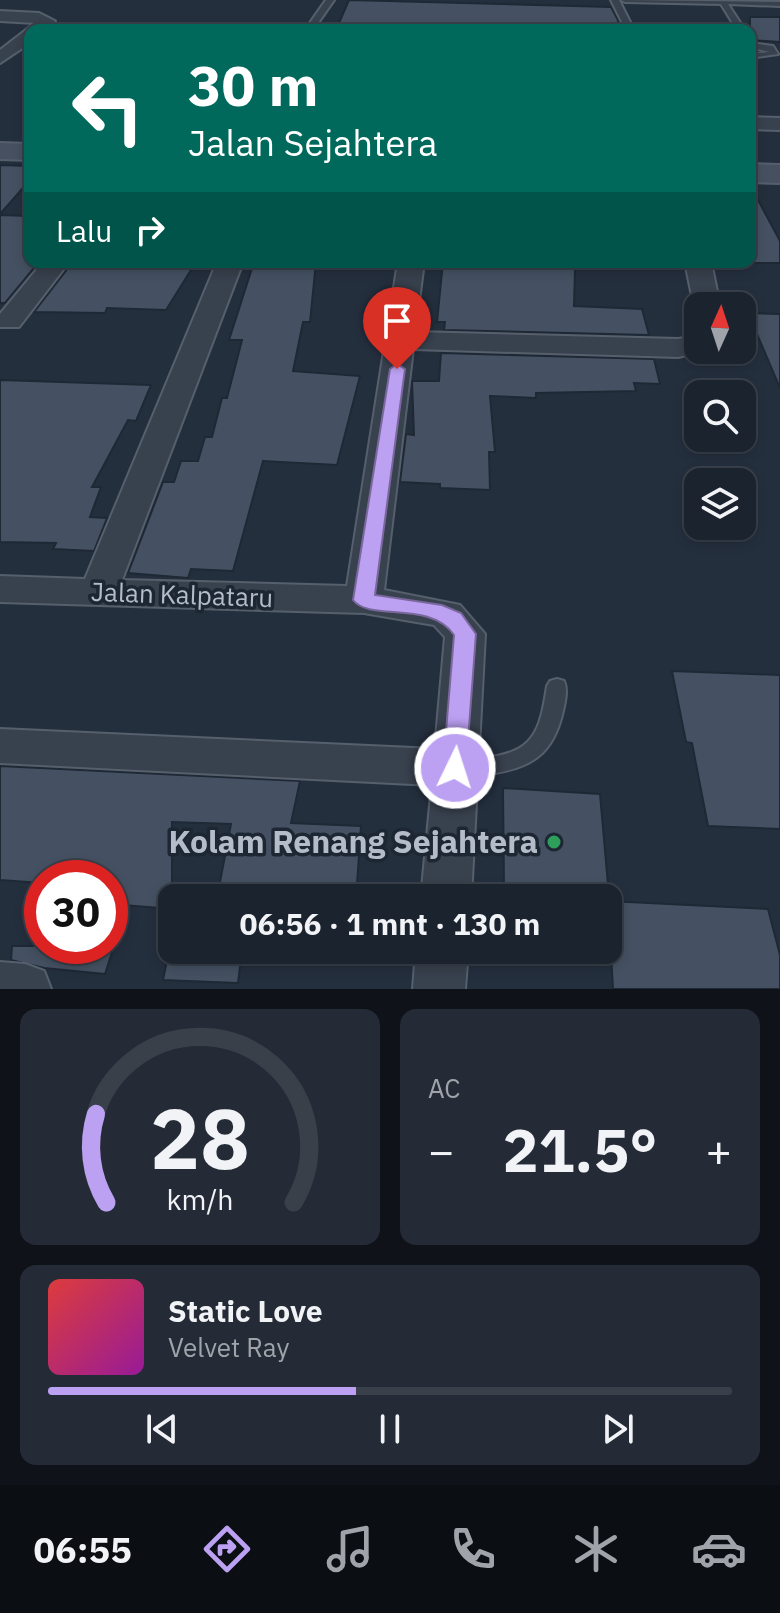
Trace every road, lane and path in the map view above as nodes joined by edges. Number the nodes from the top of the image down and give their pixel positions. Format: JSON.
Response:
{"nodes":[{"id":1,"x":330,"y":0,"type":"edge"},
{"id":2,"x":615,"y":0,"type":"edge"},
{"id":3,"x":625,"y":0,"type":"edge"},
{"id":4,"x":723,"y":2,"type":"junction"},
{"id":5,"x":780,"y":4,"type":"edge"},
{"id":6,"x":0,"y":16,"type":"edge"},
{"id":7,"x":43,"y":24,"type":"edge"},
{"id":8,"x":313,"y":24,"type":"edge"},
{"id":9,"x":627,"y":24,"type":"edge"},
{"id":10,"x":737,"y":24,"type":"edge"},
{"id":11,"x":24,"y":40,"type":"edge"},
{"id":12,"x":756,"y":46,"type":"edge"},
{"id":13,"x":756,"y":56,"type":"edge"},
{"id":14,"x":776,"y":57,"type":"edge"},
{"id":15,"x":0,"y":58,"type":"edge"},
{"id":16,"x":756,"y":123,"type":"edge"},
{"id":17,"x":780,"y":124,"type":"edge"},
{"id":18,"x":0,"y":151,"type":"edge"},
{"id":19,"x":24,"y":152,"type":"edge"},
{"id":20,"x":756,"y":173,"type":"edge"},
{"id":21,"x":780,"y":174,"type":"edge"},
{"id":22,"x":51,"y":268,"type":"edge"},
{"id":23,"x":228,"y":268,"type":"edge"},
{"id":24,"x":410,"y":268,"type":"edge"},
{"id":25,"x":699,"y":268,"type":"edge"},
{"id":26,"x":704,"y":292,"type":"edge"},
{"id":27,"x":9,"y":321,"type":"dead end"},
{"id":28,"x":402,"y":340,"type":"junction"},
{"id":29,"x":684,"y":347,"type":"edge"},
{"id":30,"x":0,"y":589,"type":"edge"},
{"id":31,"x":99,"y":593,"type":"junction"},
{"id":32,"x":364,"y":600,"type":"junction"},
{"id":33,"x":557,"y":686,"type":"dead end"},
{"id":34,"x":0,"y":746,"type":"edge"},
{"id":35,"x":455,"y":768,"type":"junction"},
{"id":36,"x":447,"y":884,"type":"edge"},
{"id":37,"x":441,"y":964,"type":"edge"},
{"id":38,"x":0,"y":987,"type":"edge"},
{"id":39,"x":25,"y":989,"type":"edge"},
{"id":40,"x":439,"y":989,"type":"edge"}],
"edges":[{"from":1,"to":8,"type":"lane"},
{"from":2,"to":9,"type":"lane"},
{"from":3,"to":4,"type":"lane"},
{"from":4,"to":5,"type":"lane"},
{"from":4,"to":10,"type":"lane"},
{"from":6,"to":7,"type":"street"},
{"from":11,"to":15,"type":"street"},
{"from":12,"to":14,"type":"lane"},
{"from":13,"to":14,"type":"lane"},
{"from":16,"to":17,"type":"street"},
{"from":18,"to":19,"type":"street"},
{"from":20,"to":21,"type":"street"},
{"from":22,"to":27,"type":"street"},
{"from":23,"to":31,"type":"street"},
{"from":24,"to":28,"type":"street"},
{"from":25,"to":26,"type":"street"},
{"from":28,"to":29,"type":"street"},
{"from":28,"to":32,"type":"street"},
{"from":30,"to":31,"type":"street","name":"Jalan Kalpataru"},
{"from":31,"to":32,"type":"street","name":"Jalan Kalpataru"},
{"from":32,"to":35,"type":"street","name":"Jalan Kalpataru"},
{"from":33,"to":35,"type":"lane"},
{"from":34,"to":35,"type":"street"},
{"from":35,"to":36,"type":"street"},
{"from":37,"to":40,"type":"street"},
{"from":38,"to":39,"type":"street"}]}
